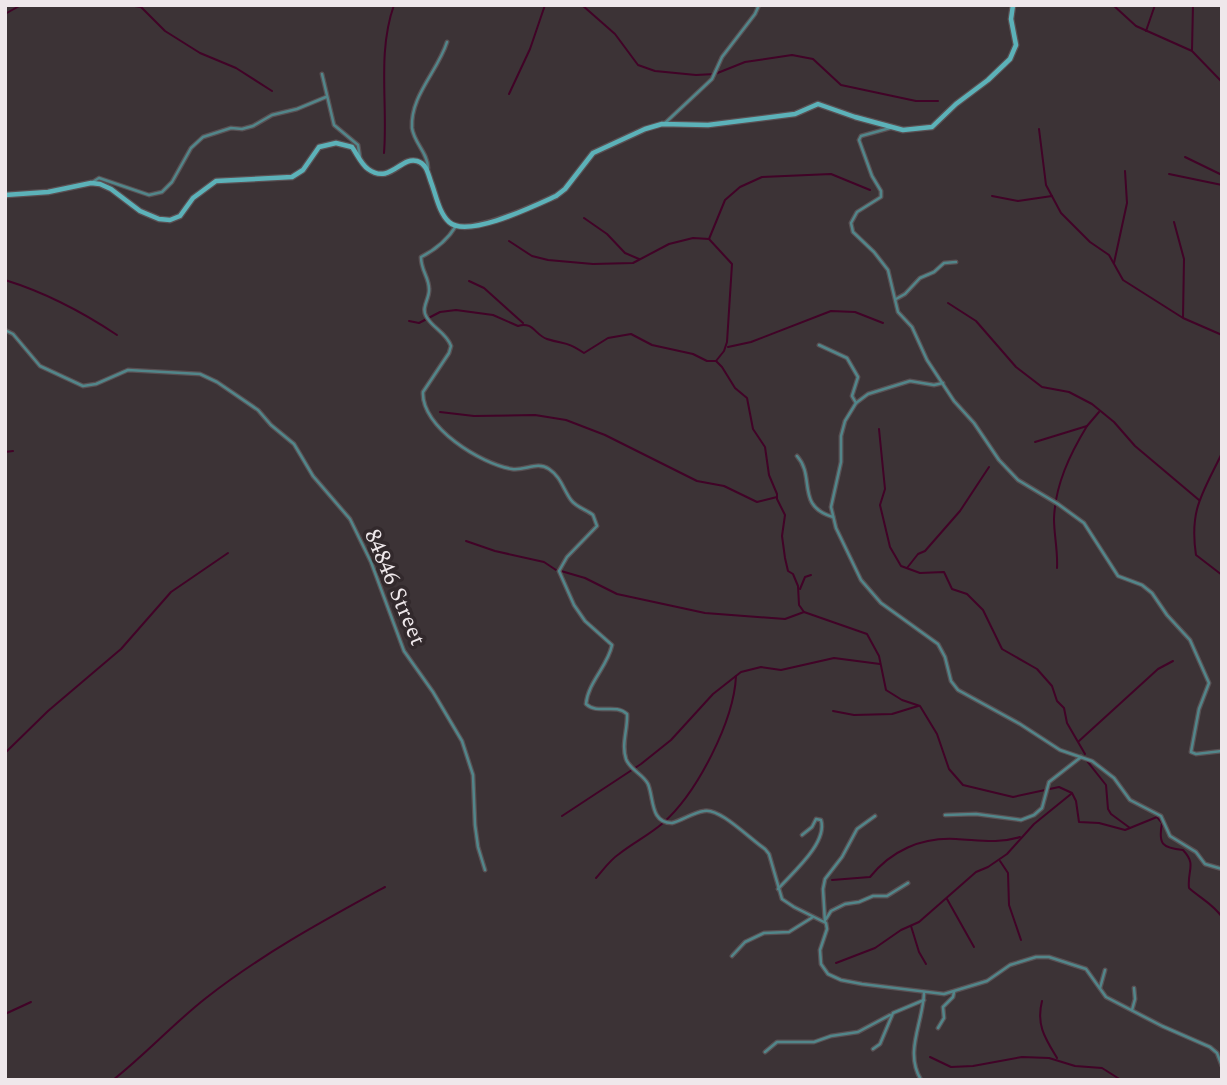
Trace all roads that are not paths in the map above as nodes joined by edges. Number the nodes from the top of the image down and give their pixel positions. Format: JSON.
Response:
{"nodes":[{"id":1,"x":759,"y":5,"type":"edge"},
{"id":2,"x":1013,"y":5,"type":"edge"},
{"id":3,"x":447,"y":42,"type":"dead end"},
{"id":4,"x":321,"y":74,"type":"dead end"},
{"id":5,"x":326,"y":96,"type":"junction"},
{"id":6,"x":664,"y":124,"type":"junction"},
{"id":7,"x":894,"y":127,"type":"junction"},
{"id":8,"x":360,"y":158,"type":"junction"},
{"id":9,"x":428,"y":172,"type":"junction"},
{"id":10,"x":91,"y":183,"type":"junction"},
{"id":11,"x":5,"y":195,"type":"edge"},
{"id":12,"x":456,"y":226,"type":"junction"},
{"id":13,"x":956,"y":262,"type":"dead end"},
{"id":14,"x":895,"y":299,"type":"junction"},
{"id":15,"x":5,"y":330,"type":"edge"},
{"id":16,"x":819,"y":345,"type":"dead end"},
{"id":17,"x":943,"y":383,"type":"junction"},
{"id":18,"x":856,"y":403,"type":"junction"},
{"id":19,"x":797,"y":456,"type":"dead end"},
{"id":20,"x":833,"y":517,"type":"junction"},
{"id":21,"x":1222,"y":751,"type":"edge"},
{"id":22,"x":1082,"y":757,"type":"junction"},
{"id":23,"x":946,"y":815,"type":"dead end"},
{"id":24,"x":876,"y":816,"type":"dead end"},
{"id":25,"x":802,"y":835,"type":"dead end"},
{"id":26,"x":1222,"y":869,"type":"edge"},
{"id":27,"x":485,"y":870,"type":"dead end"},
{"id":28,"x":908,"y":883,"type":"dead end"},
{"id":29,"x":778,"y":889,"type":"junction"},
{"id":30,"x":813,"y":916,"type":"junction"},
{"id":31,"x":825,"y":921,"type":"junction"},
{"id":32,"x":732,"y":956,"type":"dead end"},
{"id":33,"x":1105,"y":970,"type":"dead end"},
{"id":34,"x":1100,"y":988,"type":"junction"},
{"id":35,"x":1134,"y":988,"type":"dead end"},
{"id":36,"x":954,"y":992,"type":"junction"},
{"id":37,"x":924,"y":993,"type":"junction"},
{"id":38,"x":924,"y":1000,"type":"junction"},
{"id":39,"x":1132,"y":1010,"type":"junction"},
{"id":40,"x":890,"y":1015,"type":"junction"},
{"id":41,"x":937,"y":1028,"type":"dead end"},
{"id":42,"x":873,"y":1049,"type":"dead end"},
{"id":43,"x":765,"y":1052,"type":"dead end"},
{"id":44,"x":1222,"y":1066,"type":"edge"},
{"id":45,"x":921,"y":1080,"type":"edge"}],
"edges":[{"from":1,"to":6,"type":"street"},
{"from":2,"to":7,"type":"street"},
{"from":3,"to":9,"type":"street"},
{"from":4,"to":5,"type":"street"},
{"from":5,"to":8,"type":"street"},
{"from":5,"to":10,"type":"street"},
{"from":6,"to":7,"type":"street"},
{"from":6,"to":12,"type":"street"},
{"from":7,"to":14,"type":"street"},
{"from":8,"to":9,"type":"street"},
{"from":8,"to":10,"type":"street"},
{"from":9,"to":12,"type":"street"},
{"from":10,"to":11,"type":"street"},
{"from":12,"to":29,"type":"street"},
{"from":13,"to":14,"type":"street"},
{"from":14,"to":17,"type":"street"},
{"from":15,"to":27,"type":"street","name":"84846 Street"},
{"from":16,"to":18,"type":"street"},
{"from":17,"to":18,"type":"street"},
{"from":17,"to":21,"type":"street"},
{"from":18,"to":20,"type":"street"},
{"from":19,"to":20,"type":"street"},
{"from":20,"to":22,"type":"street"},
{"from":22,"to":23,"type":"street"},
{"from":22,"to":26,"type":"street"},
{"from":24,"to":31,"type":"street"},
{"from":25,"to":29,"type":"street"},
{"from":28,"to":31,"type":"street"},
{"from":29,"to":30,"type":"street"},
{"from":30,"to":31,"type":"street"},
{"from":30,"to":32,"type":"street"},
{"from":31,"to":37,"type":"street"},
{"from":33,"to":34,"type":"street"},
{"from":34,"to":36,"type":"street"},
{"from":34,"to":39,"type":"street"},
{"from":35,"to":39,"type":"street"},
{"from":36,"to":37,"type":"street"},
{"from":36,"to":41,"type":"street"},
{"from":37,"to":38,"type":"street"},
{"from":38,"to":40,"type":"street"},
{"from":38,"to":45,"type":"street"},
{"from":39,"to":44,"type":"street"},
{"from":40,"to":42,"type":"street"},
{"from":40,"to":43,"type":"street"}]}
